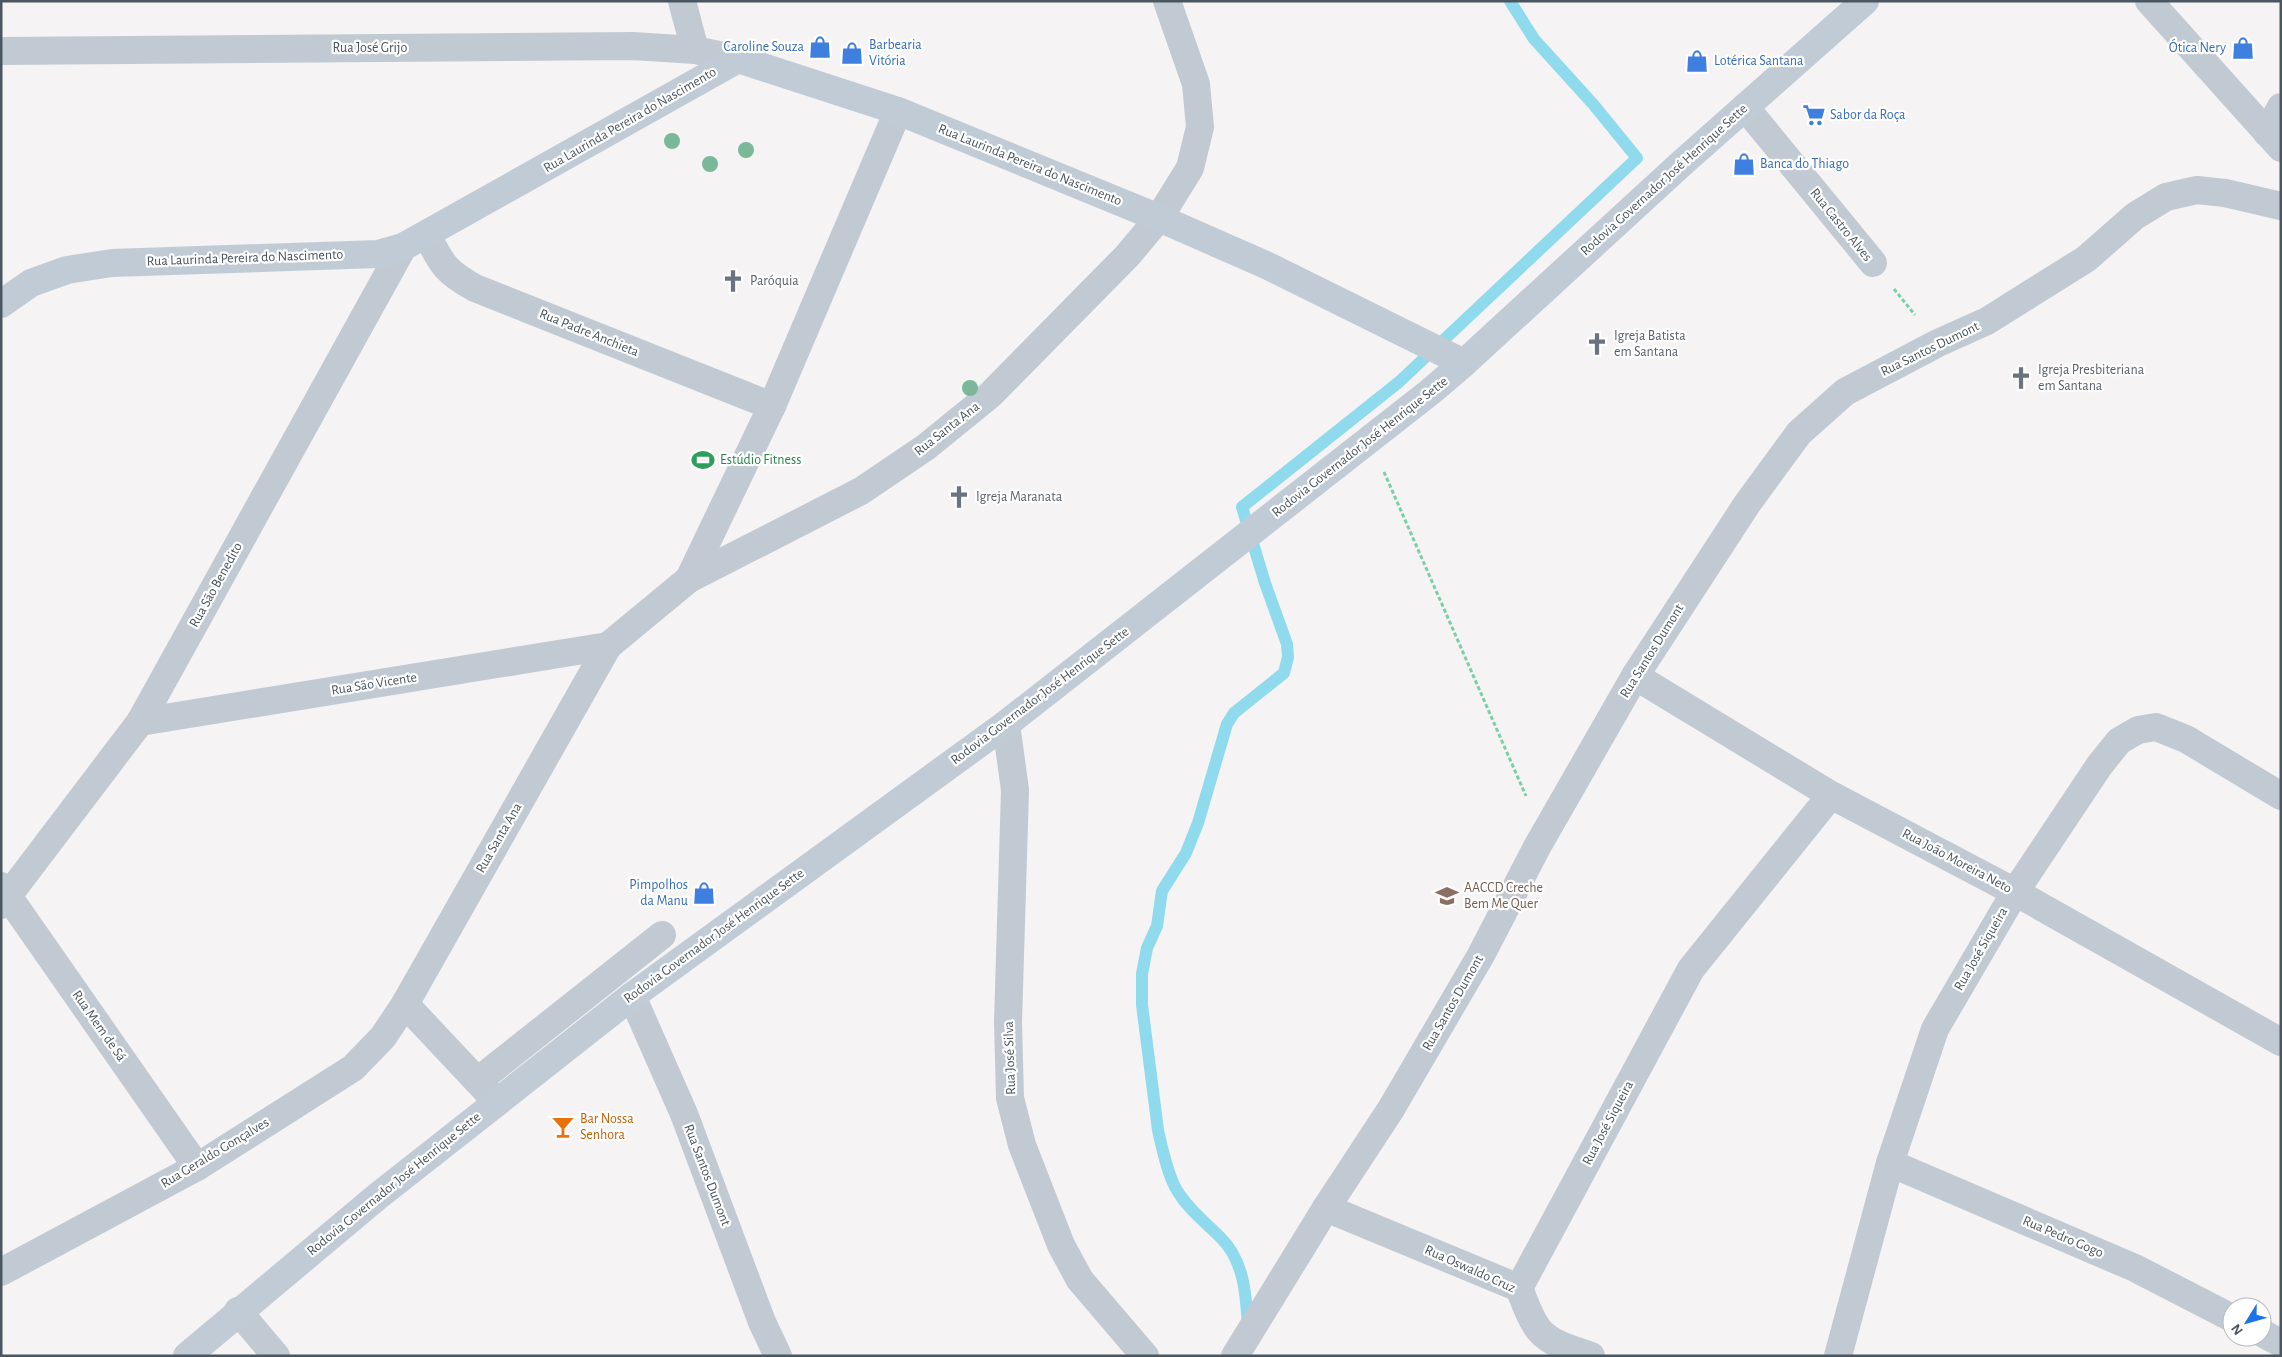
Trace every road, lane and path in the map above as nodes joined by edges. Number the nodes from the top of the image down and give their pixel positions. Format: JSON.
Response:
{"nodes":[{"id":1,"x":682,"y":1,"type":"edge"},
{"id":2,"x":1167,"y":1,"type":"edge"},
{"id":3,"x":1865,"y":1,"type":"edge"},
{"id":4,"x":2149,"y":1,"type":"edge"},
{"id":5,"x":694,"y":50,"type":"junction"},
{"id":6,"x":1,"y":51,"type":"edge"},
{"id":7,"x":738,"y":59,"type":"junction"},
{"id":8,"x":1745,"y":107,"type":"junction"},
{"id":9,"x":2281,"y":107,"type":"edge"},
{"id":10,"x":898,"y":111,"type":"junction"},
{"id":11,"x":2274,"y":140,"type":"edge"},
{"id":12,"x":2281,"y":206,"type":"edge"},
{"id":13,"x":1159,"y":218,"type":"junction"},
{"id":14,"x":415,"y":241,"type":"junction"},
{"id":15,"x":1873,"y":264,"type":"joint"},
{"id":16,"x":1,"y":304,"type":"edge"},
{"id":17,"x":1938,"y":343,"type":"junction"},
{"id":18,"x":1464,"y":363,"type":"junction"},
{"id":19,"x":772,"y":406,"type":"junction"},
{"id":20,"x":1382,"y":467,"type":"dead end"},
{"id":21,"x":689,"y":579,"type":"junction"},
{"id":22,"x":608,"y":646,"type":"junction"},
{"id":23,"x":1635,"y":676,"type":"junction"},
{"id":24,"x":140,"y":722,"type":"junction"},
{"id":25,"x":1006,"y":724,"type":"junction"},
{"id":26,"x":1831,"y":795,"type":"junction"},
{"id":27,"x":2281,"y":796,"type":"edge"},
{"id":28,"x":1526,"y":798,"type":"dead end"},
{"id":29,"x":2015,"y":892,"type":"junction"},
{"id":30,"x":4,"y":895,"type":"edge"},
{"id":31,"x":662,"y":935,"type":"dead end"},
{"id":32,"x":632,"y":996,"type":"junction"},
{"id":33,"x":405,"y":1004,"type":"junction"},
{"id":34,"x":2281,"y":1042,"type":"edge"},
{"id":35,"x":489,"y":1072,"type":"dead end"},
{"id":36,"x":497,"y":1102,"type":"junction"},
{"id":37,"x":1890,"y":1163,"type":"junction"},
{"id":38,"x":197,"y":1167,"type":"junction"},
{"id":39,"x":1326,"y":1208,"type":"junction"},
{"id":40,"x":1,"y":1272,"type":"edge"},
{"id":41,"x":1519,"y":1288,"type":"junction"},
{"id":42,"x":238,"y":1311,"type":"junction"},
{"id":43,"x":2222,"y":1313,"type":"edge"},
{"id":44,"x":186,"y":1356,"type":"edge"},
{"id":45,"x":276,"y":1356,"type":"edge"},
{"id":46,"x":778,"y":1356,"type":"edge"},
{"id":47,"x":1145,"y":1356,"type":"edge"},
{"id":48,"x":1235,"y":1356,"type":"edge"},
{"id":49,"x":1591,"y":1356,"type":"edge"},
{"id":50,"x":1838,"y":1356,"type":"edge"}],
"edges":[{"from":1,"to":5,"type":"street"},
{"from":2,"to":13,"type":"street","name":"Rua Santa Ana"},
{"from":3,"to":8,"type":"main road","name":"Rodovia Governador José Henrique Sette"},
{"from":4,"to":11,"type":"street"},
{"from":5,"to":6,"type":"street","name":"Rua José Grijo"},
{"from":5,"to":7,"type":"street","name":"Rua José Grijo"},
{"from":7,"to":10,"type":"main road","name":"Rua Laurinda Pereira do Nascimento"},
{"from":7,"to":14,"type":"main road","name":"Rua Laurinda Pereira do Nascimento"},
{"from":8,"to":15,"type":"street","name":"Rua Castro Alves"},
{"from":8,"to":18,"type":"main road","name":"Rodovia Governador José Henrique Sette"},
{"from":9,"to":11,"type":"street"},
{"from":10,"to":13,"type":"main road","name":"Rua Laurinda Pereira do Nascimento"},
{"from":10,"to":19,"type":"street","name":"Rua Santa Ana"},
{"from":12,"to":17,"type":"street","name":"Rua Santos Dumont"},
{"from":13,"to":18,"type":"main road","name":"Rua Laurinda Pereira do Nascimento"},
{"from":13,"to":21,"type":"street","name":"Rua Santa Ana"},
{"from":14,"to":16,"type":"main road","name":"Rua Laurinda Pereira do Nascimento"},
{"from":14,"to":19,"type":"street","name":"Rua Padre Anchieta"},
{"from":14,"to":24,"type":"street","name":"Rua São Benedito"},
{"from":15,"to":17,"type":"path","name":"Rua Castro Alves"},
{"from":17,"to":23,"type":"street","name":"Rua Santos Dumont"},
{"from":18,"to":25,"type":"main road","name":"Rodovia Governador José Henrique Sette"},
{"from":19,"to":21,"type":"street","name":"Rua Santa Ana"},
{"from":20,"to":28,"type":"path"},
{"from":21,"to":22,"type":"street","name":"Rua Santa Ana"},
{"from":22,"to":24,"type":"street","name":"Rua São Vicente"},
{"from":22,"to":33,"type":"street","name":"Rua Santa Ana"},
{"from":23,"to":26,"type":"street","name":"Rua João Moreira Neto"},
{"from":23,"to":39,"type":"street","name":"Rua Santos Dumont"},
{"from":24,"to":30,"type":"street","name":"Rua São Benedito"},
{"from":25,"to":32,"type":"main road","name":"Rodovia Governador José Henrique Sette"},
{"from":25,"to":47,"type":"street","name":"Rua José Silva"},
{"from":26,"to":29,"type":"street","name":"Rua João Moreira Neto"},
{"from":26,"to":41,"type":"street","name":"Rua José Siqueira"},
{"from":27,"to":29,"type":"street","name":"Rua José Siqueira"},
{"from":29,"to":34,"type":"street","name":"Rua João Moreira Neto"},
{"from":29,"to":37,"type":"street","name":"Rua José Siqueira"},
{"from":30,"to":38,"type":"street","name":"Rua Mem de Sá"},
{"from":31,"to":35,"type":"street"},
{"from":32,"to":36,"type":"main road","name":"Rodovia Governador José Henrique Sette"},
{"from":32,"to":46,"type":"street","name":"Rua Santos Dumont"},
{"from":33,"to":36,"type":"street"},
{"from":33,"to":38,"type":"street","name":"Rua Geraldo Gonçalves"},
{"from":36,"to":42,"type":"main road","name":"Rodovia Governador José Henrique Sette"},
{"from":37,"to":43,"type":"street","name":"Rua Pedro Gogo"},
{"from":37,"to":50,"type":"street","name":"Rua José Siqueira"},
{"from":38,"to":40,"type":"street","name":"Rua Geraldo Gonçalves"},
{"from":39,"to":41,"type":"street","name":"Rua Oswaldo Cruz"},
{"from":39,"to":48,"type":"street","name":"Rua Santos Dumont"},
{"from":41,"to":49,"type":"street","name":"Rua Oswaldo Cruz"},
{"from":42,"to":44,"type":"main road","name":"Rodovia Governador José Henrique Sette"},
{"from":42,"to":45,"type":"street"}]}
